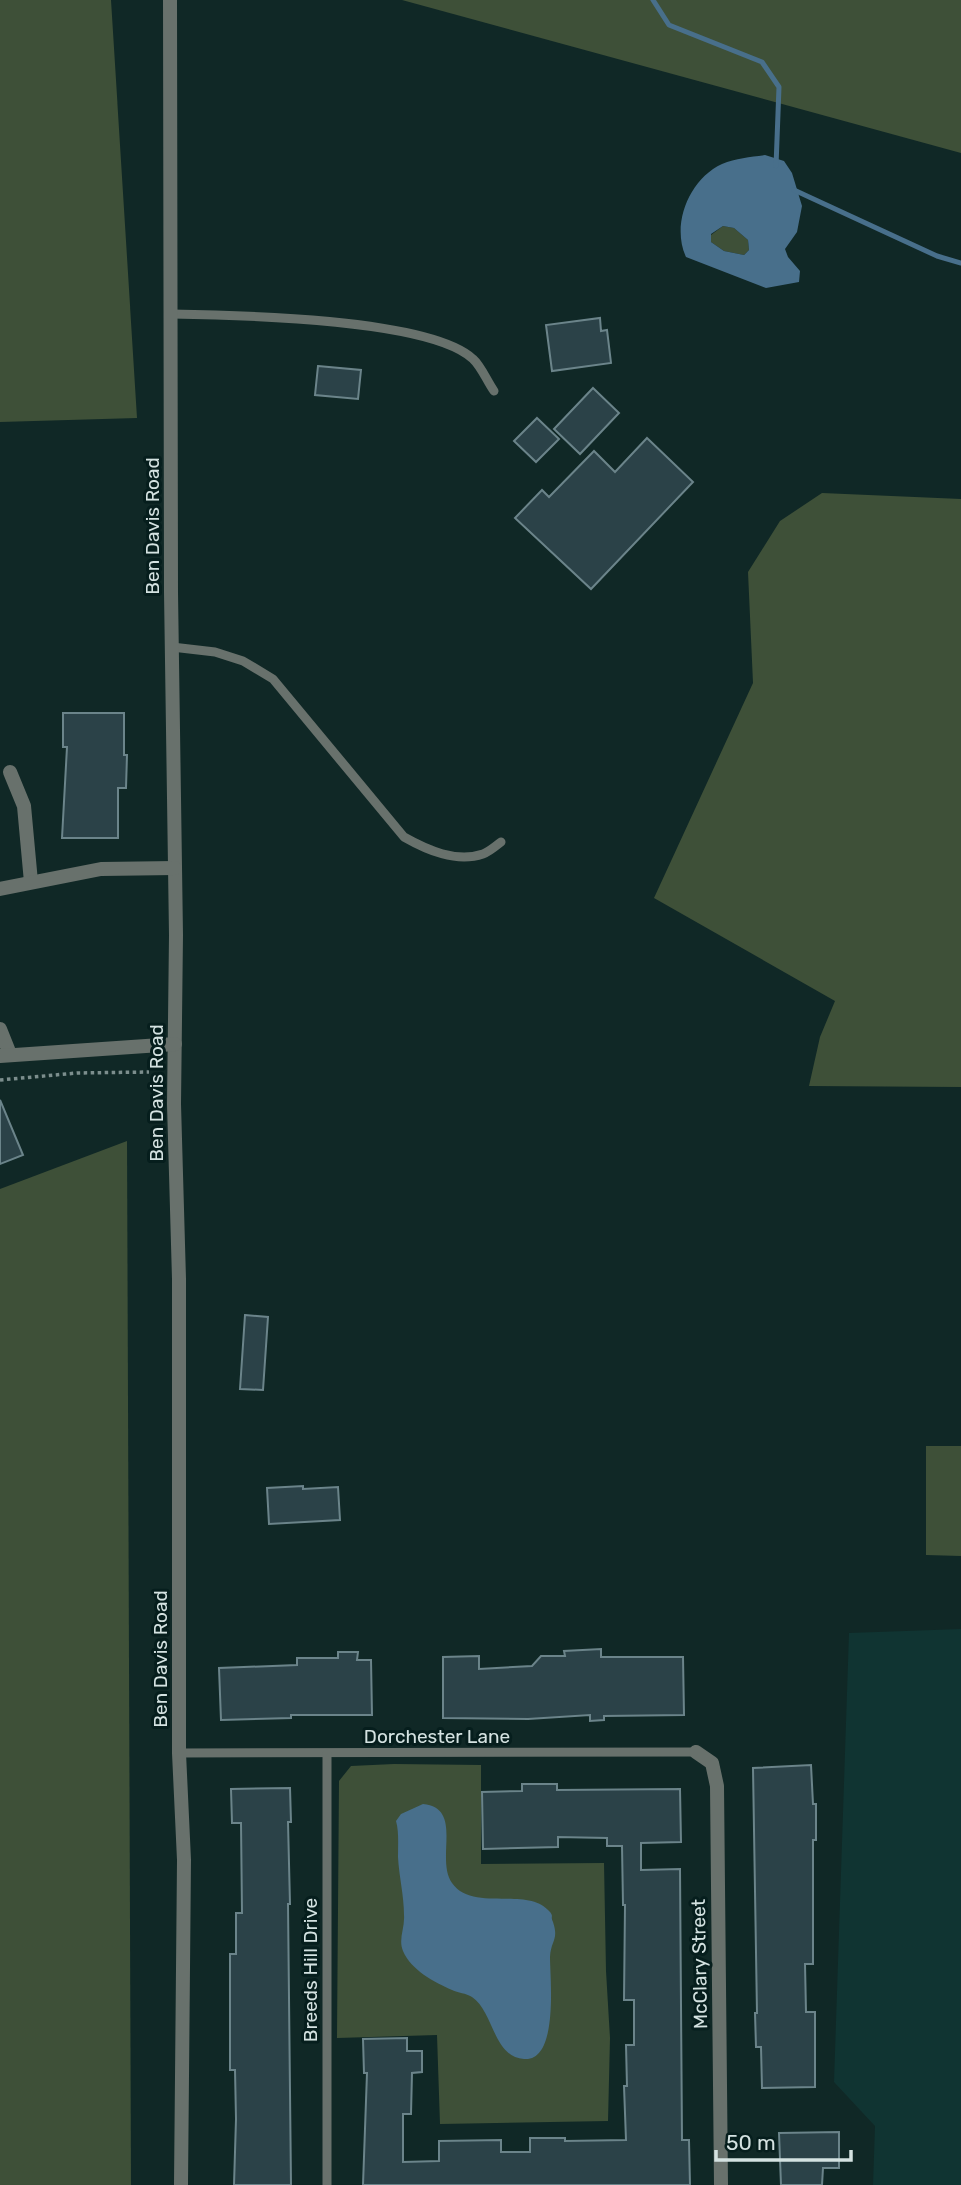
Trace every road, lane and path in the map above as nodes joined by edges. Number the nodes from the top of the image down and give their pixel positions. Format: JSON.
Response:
{"nodes":[{"id":1,"x":170,"y":0,"type":"edge"},
{"id":2,"x":171,"y":314,"type":"junction"},
{"id":3,"x":494,"y":391,"type":"dead end"},
{"id":4,"x":172,"y":647,"type":"junction"},
{"id":5,"x":10,"y":772,"type":"dead end"},
{"id":6,"x":501,"y":842,"type":"dead end"},
{"id":7,"x":175,"y":869,"type":"junction"},
{"id":8,"x":30,"y":883,"type":"junction"},
{"id":9,"x":0,"y":889,"type":"edge"},
{"id":10,"x":0,"y":1030,"type":"edge"},
{"id":11,"x":175,"y":1044,"type":"junction"},
{"id":12,"x":5,"y":1055,"type":"edge"},
{"id":13,"x":149,"y":1072,"type":"dead end"},
{"id":14,"x":0,"y":1080,"type":"edge"},
{"id":15,"x":696,"y":1752,"type":"joint"},
{"id":16,"x":179,"y":1753,"type":"junction"},
{"id":17,"x":327,"y":1754,"type":"junction"},
{"id":18,"x":181,"y":2185,"type":"edge"},
{"id":19,"x":327,"y":2185,"type":"edge"},
{"id":20,"x":721,"y":2185,"type":"edge"}],
"edges":[{"from":1,"to":2,"type":"street","name":"Ben Davis Road"},
{"from":2,"to":3,"type":"lane"},
{"from":2,"to":4,"type":"street","name":"Ben Davis Road"},
{"from":4,"to":6,"type":"lane"},
{"from":4,"to":7,"type":"street","name":"Ben Davis Road"},
{"from":5,"to":8,"type":"street"},
{"from":7,"to":8,"type":"street"},
{"from":7,"to":11,"type":"street","name":"Ben Davis Road"},
{"from":8,"to":9,"type":"street"},
{"from":10,"to":12,"type":"street"},
{"from":11,"to":12,"type":"street"},
{"from":11,"to":16,"type":"street","name":"Ben Davis Road"},
{"from":13,"to":14,"type":"path"},
{"from":15,"to":17,"type":"lane","name":"Dorchester Lane"},
{"from":15,"to":20,"type":"street","name":"McClary Street"},
{"from":16,"to":17,"type":"lane","name":"Dorchester Lane"},
{"from":16,"to":18,"type":"street","name":"Ben Davis Road"},
{"from":17,"to":19,"type":"lane","name":"Breeds Hill Drive"}]}
